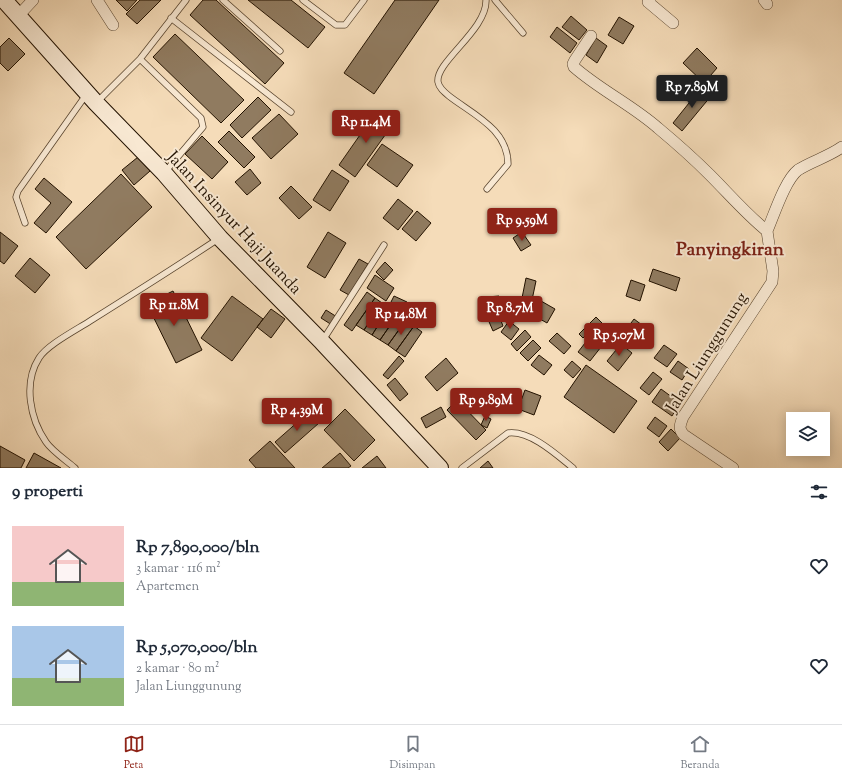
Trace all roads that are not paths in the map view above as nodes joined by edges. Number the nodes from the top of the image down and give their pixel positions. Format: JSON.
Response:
{"nodes":[{"id":1,"x":4,"y":0,"type":"edge"},
{"id":2,"x":33,"y":0,"type":"edge"},
{"id":3,"x":97,"y":0,"type":"edge"},
{"id":4,"x":186,"y":0,"type":"edge"},
{"id":5,"x":223,"y":0,"type":"edge"},
{"id":6,"x":303,"y":0,"type":"edge"},
{"id":7,"x":364,"y":0,"type":"edge"},
{"id":8,"x":486,"y":0,"type":"edge"},
{"id":9,"x":495,"y":0,"type":"edge"},
{"id":10,"x":647,"y":1,"type":"edge"},
{"id":11,"x":19,"y":15,"type":"junction"},
{"id":12,"x":171,"y":18,"type":"junction"},
{"id":13,"x":673,"y":23,"type":"dead end"},
{"id":14,"x":113,"y":25,"type":"dead end"},
{"id":15,"x":523,"y":34,"type":"dead end"},
{"id":16,"x":591,"y":36,"type":"dead end"},
{"id":17,"x":280,"y":51,"type":"dead end"},
{"id":18,"x":140,"y":59,"type":"junction"},
{"id":19,"x":92,"y":98,"type":"junction"},
{"id":20,"x":291,"y":112,"type":"dead end"},
{"id":21,"x":842,"y":147,"type":"edge"},
{"id":22,"x":164,"y":173,"type":"junction"},
{"id":23,"x":487,"y":189,"type":"dead end"},
{"id":24,"x":24,"y":223,"type":"dead end"},
{"id":25,"x":767,"y":231,"type":"junction"},
{"id":26,"x":220,"y":238,"type":"junction"},
{"id":27,"x":384,"y":245,"type":"dead end"},
{"id":28,"x":322,"y":342,"type":"junction"},
{"id":29,"x":75,"y":468,"type":"edge"},
{"id":30,"x":440,"y":468,"type":"edge"},
{"id":31,"x":462,"y":468,"type":"edge"},
{"id":32,"x":574,"y":468,"type":"edge"},
{"id":33,"x":732,"y":468,"type":"edge"}],
"edges":[{"from":1,"to":11,"type":"main road","name":"Jalan Insinyur Haji Juanda"},
{"from":2,"to":11,"type":"street"},
{"from":3,"to":14,"type":"street"},
{"from":4,"to":12,"type":"lane"},
{"from":5,"to":17,"type":"lane"},
{"from":6,"to":7,"type":"lane"},
{"from":8,"to":23,"type":"lane"},
{"from":9,"to":15,"type":"lane"},
{"from":10,"to":13,"type":"street"},
{"from":11,"to":19,"type":"main road","name":"Jalan Insinyur Haji Juanda"},
{"from":12,"to":18,"type":"lane"},
{"from":12,"to":20,"type":"lane"},
{"from":16,"to":25,"type":"street"},
{"from":18,"to":19,"type":"lane"},
{"from":18,"to":22,"type":"lane"},
{"from":19,"to":22,"type":"main road","name":"Jalan Insinyur Haji Juanda"},
{"from":19,"to":24,"type":"lane"},
{"from":21,"to":25,"type":"street"},
{"from":22,"to":26,"type":"main road","name":"Jalan Insinyur Haji Juanda"},
{"from":25,"to":33,"type":"street","name":"Jalan Liunggunung"},
{"from":26,"to":28,"type":"main road","name":"Jalan Insinyur Haji Juanda"},
{"from":26,"to":29,"type":"lane"},
{"from":27,"to":28,"type":"lane"},
{"from":28,"to":30,"type":"main road","name":"Jalan Insinyur Haji Juanda"},
{"from":31,"to":32,"type":"lane"}]}
